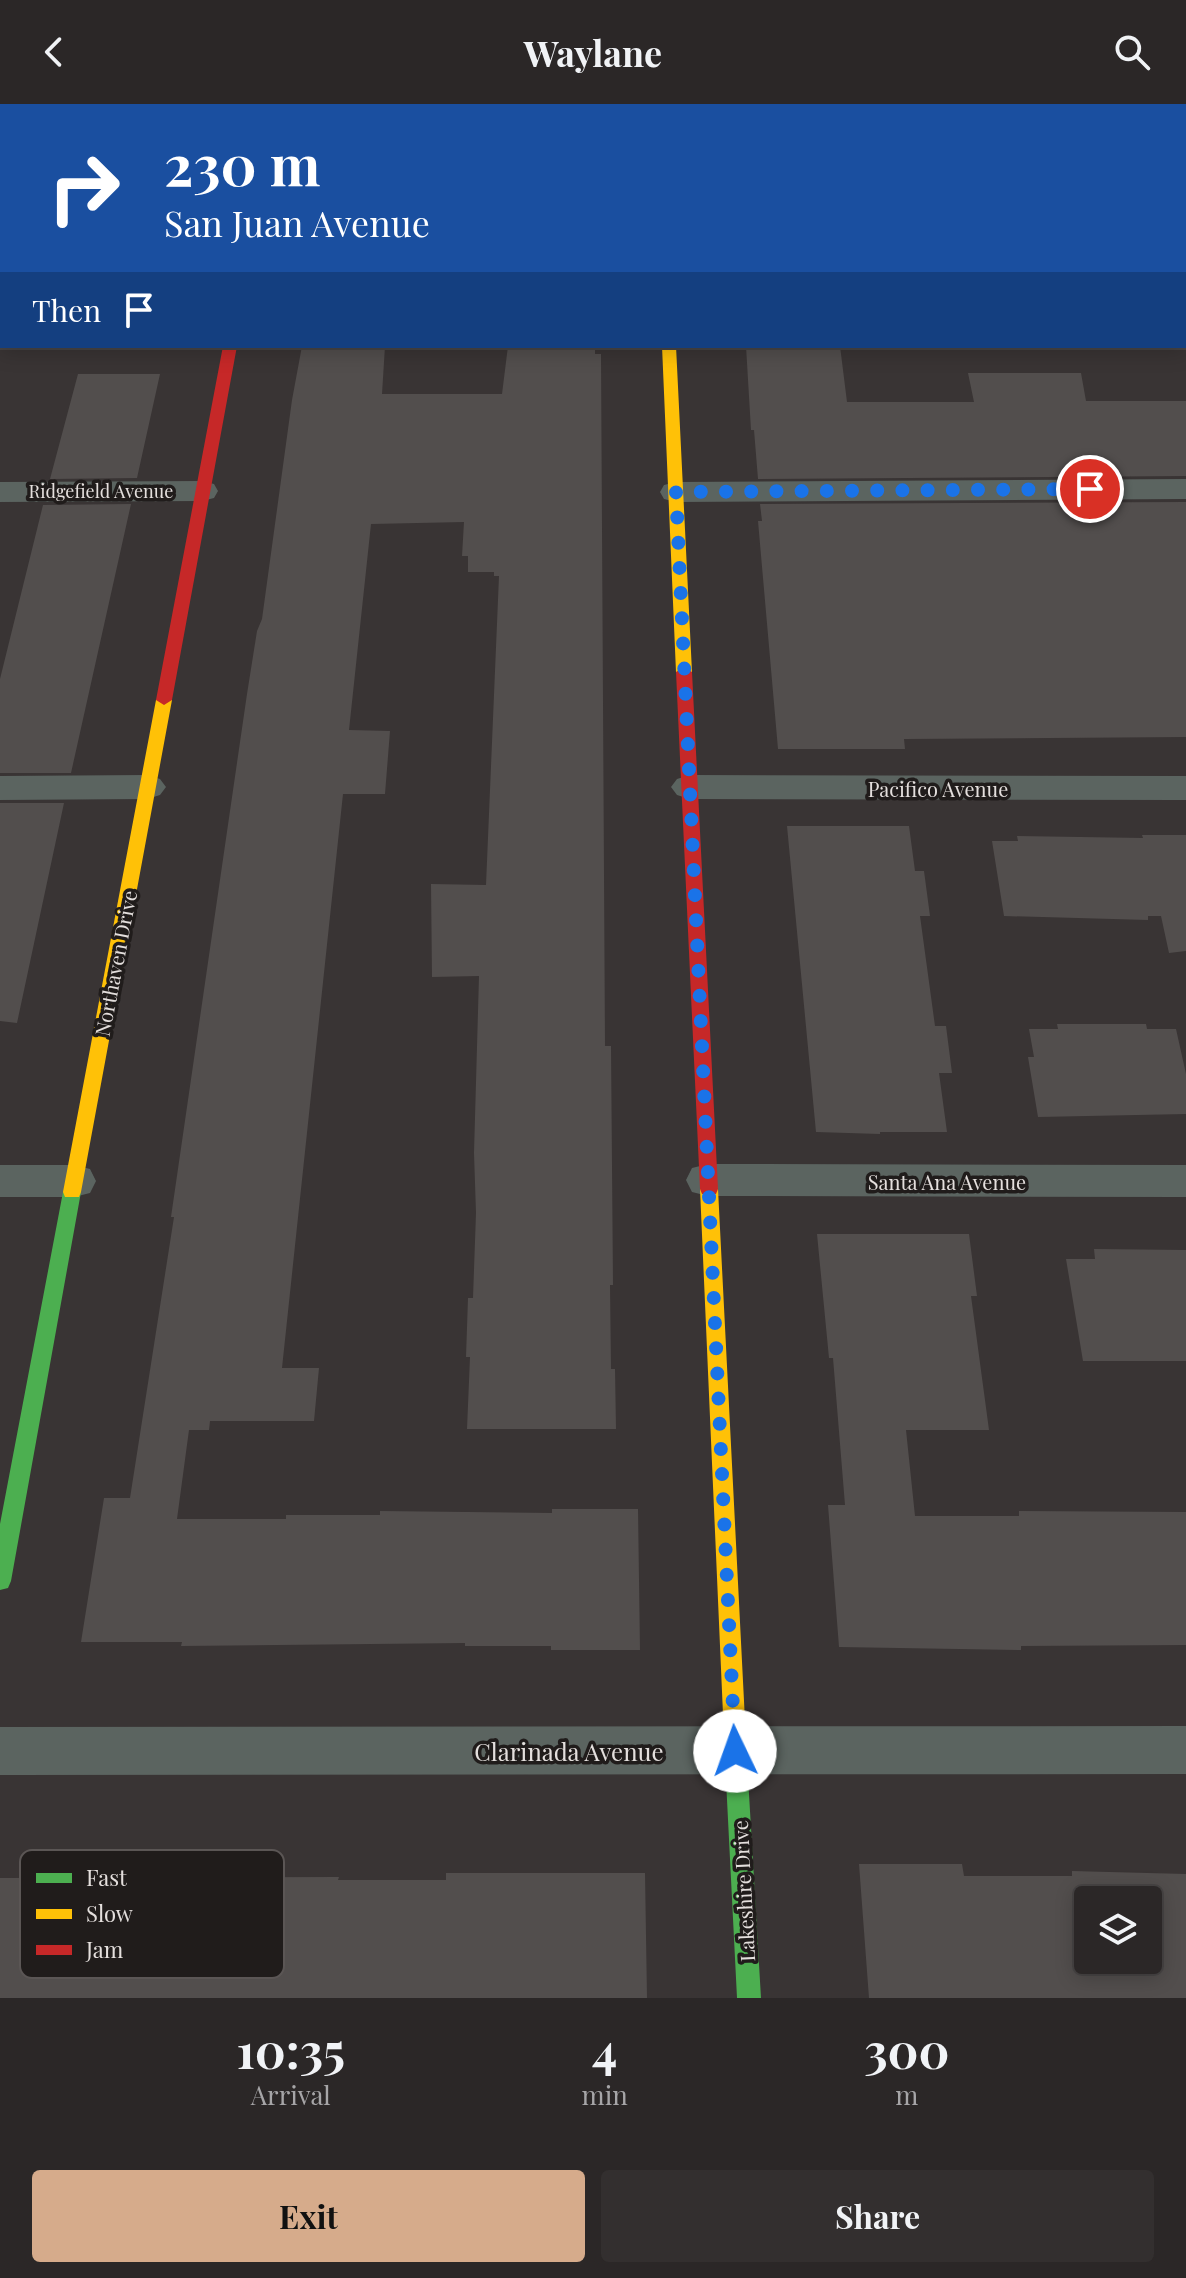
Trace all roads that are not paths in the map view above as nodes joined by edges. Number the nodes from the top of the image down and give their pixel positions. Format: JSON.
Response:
{"nodes":[{"id":1,"x":230,"y":348,"type":"edge"},
{"id":2,"x":669,"y":348,"type":"edge"},
{"id":3,"x":1186,"y":489,"type":"edge"},
{"id":4,"x":202,"y":491,"type":"junction"},
{"id":5,"x":0,"y":492,"type":"edge"},
{"id":6,"x":676,"y":492,"type":"junction"},
{"id":7,"x":147,"y":787,"type":"junction"},
{"id":8,"x":690,"y":787,"type":"junction"},
{"id":9,"x":0,"y":788,"type":"edge"},
{"id":10,"x":1186,"y":788,"type":"edge"},
{"id":11,"x":708,"y":1180,"type":"junction"},
{"id":12,"x":0,"y":1181,"type":"edge"},
{"id":13,"x":74,"y":1181,"type":"junction"},
{"id":14,"x":1186,"y":1181,"type":"edge"},
{"id":15,"x":0,"y":1581,"type":"edge"},
{"id":16,"x":1186,"y":1750,"type":"edge"},
{"id":17,"x":0,"y":1751,"type":"edge"},
{"id":18,"x":735,"y":1751,"type":"junction"},
{"id":19,"x":749,"y":1998,"type":"edge"}],
"edges":[{"from":1,"to":4,"type":"street","name":"Northaven Drive"},
{"from":2,"to":6,"type":"street","name":"Lakeshire Drive"},
{"from":3,"to":6,"type":"street"},
{"from":4,"to":5,"type":"street","name":"Ridgefield Avenue"},
{"from":4,"to":7,"type":"street","name":"Northaven Drive"},
{"from":6,"to":8,"type":"street","name":"Lakeshire Drive"},
{"from":7,"to":9,"type":"street"},
{"from":7,"to":13,"type":"street","name":"Northaven Drive"},
{"from":8,"to":10,"type":"street","name":"Pacifico Avenue"},
{"from":8,"to":11,"type":"street","name":"Lakeshire Drive"},
{"from":11,"to":14,"type":"street","name":"Santa Ana Avenue"},
{"from":11,"to":18,"type":"street","name":"Lakeshire Drive"},
{"from":12,"to":13,"type":"street"},
{"from":13,"to":15,"type":"street","name":"Northaven Drive"},
{"from":16,"to":18,"type":"street","name":"Clarinada Avenue"},
{"from":17,"to":18,"type":"street","name":"Clarinada Avenue"},
{"from":18,"to":19,"type":"street","name":"Lakeshire Drive"}]}
